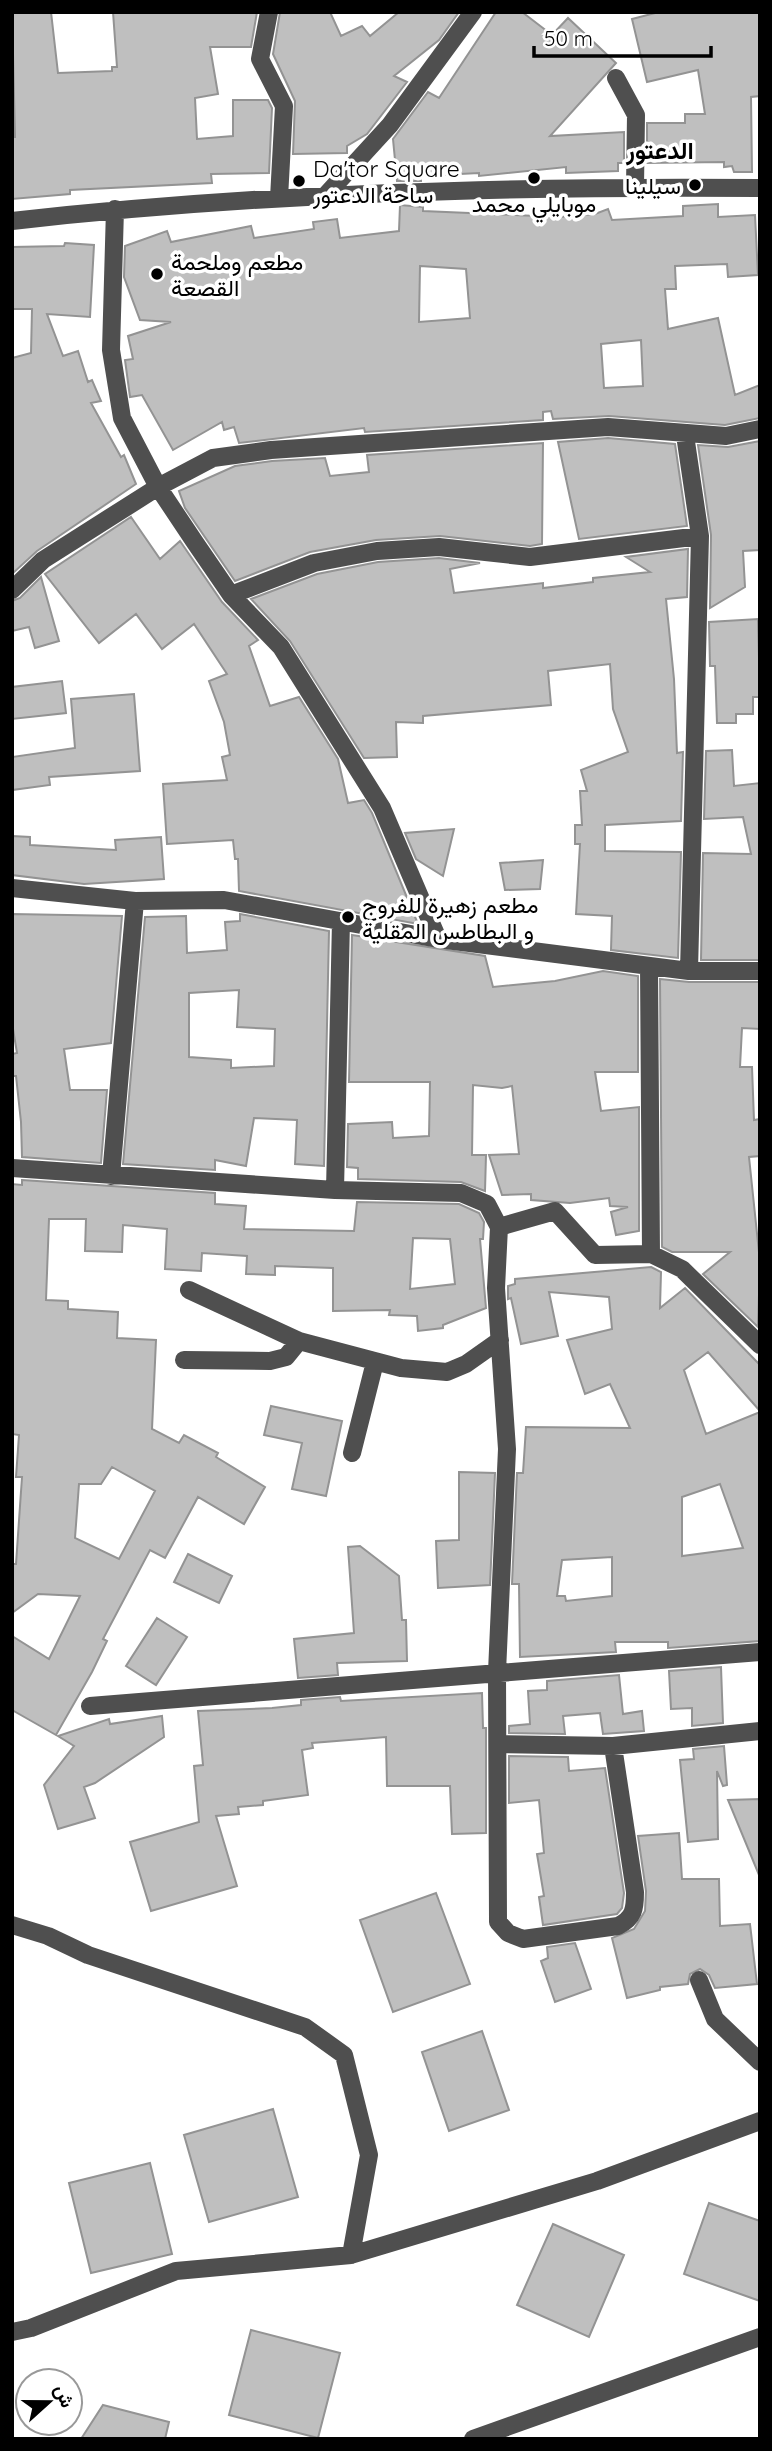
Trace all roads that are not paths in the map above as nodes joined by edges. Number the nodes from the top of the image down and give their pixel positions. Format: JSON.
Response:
{"nodes":[{"id":1,"x":270,"y":12,"type":"edge"},
{"id":2,"x":473,"y":12,"type":"edge"},
{"id":3,"x":616,"y":78,"type":"dead end"},
{"id":4,"x":635,"y":187,"type":"junction"},
{"id":5,"x":760,"y":188,"type":"edge"},
{"id":6,"x":325,"y":196,"type":"junction"},
{"id":7,"x":279,"y":198,"type":"junction"},
{"id":8,"x":115,"y":209,"type":"junction"},
{"id":9,"x":12,"y":221,"type":"edge"},
{"id":10,"x":760,"y":429,"type":"edge"},
{"id":11,"x":685,"y":435,"type":"junction"},
{"id":12,"x":158,"y":487,"type":"junction"},
{"id":13,"x":700,"y":536,"type":"junction"},
{"id":14,"x":12,"y":590,"type":"edge"},
{"id":15,"x":231,"y":595,"type":"junction"},
{"id":16,"x":12,"y":888,"type":"edge"},
{"id":17,"x":135,"y":901,"type":"junction"},
{"id":18,"x":341,"y":922,"type":"junction"},
{"id":19,"x":438,"y":939,"type":"junction"},
{"id":20,"x":649,"y":966,"type":"junction"},
{"id":21,"x":689,"y":971,"type":"junction"},
{"id":22,"x":760,"y":971,"type":"edge"},
{"id":23,"x":13,"y":1164,"type":"edge"},
{"id":24,"x":111,"y":1176,"type":"junction"},
{"id":25,"x":335,"y":1190,"type":"junction"},
{"id":26,"x":499,"y":1227,"type":"junction"},
{"id":27,"x":651,"y":1254,"type":"junction"},
{"id":28,"x":188,"y":1290,"type":"dead end"},
{"id":29,"x":500,"y":1340,"type":"junction"},
{"id":30,"x":299,"y":1341,"type":"junction"},
{"id":31,"x":760,"y":1345,"type":"edge"},
{"id":32,"x":184,"y":1360,"type":"dead end"},
{"id":33,"x":375,"y":1362,"type":"junction"},
{"id":34,"x":352,"y":1452,"type":"dead end"},
{"id":35,"x":760,"y":1652,"type":"edge"},
{"id":36,"x":497,"y":1672,"type":"junction"},
{"id":37,"x":90,"y":1706,"type":"dead end"},
{"id":38,"x":760,"y":1731,"type":"edge"},
{"id":39,"x":498,"y":1744,"type":"junction"},
{"id":40,"x":613,"y":1746,"type":"junction"},
{"id":41,"x":12,"y":1925,"type":"edge"},
{"id":42,"x":699,"y":1980,"type":"dead end"},
{"id":43,"x":760,"y":2062,"type":"edge"},
{"id":44,"x":760,"y":2121,"type":"edge"},
{"id":45,"x":351,"y":2255,"type":"junction"},
{"id":46,"x":12,"y":2332,"type":"edge"},
{"id":47,"x":760,"y":2337,"type":"edge"},
{"id":48,"x":473,"y":2439,"type":"edge"}],
"edges":[{"from":1,"to":7,"type":"street"},
{"from":2,"to":6,"type":"street"},
{"from":3,"to":4,"type":"street"},
{"from":4,"to":5,"type":"street"},
{"from":4,"to":6,"type":"street"},
{"from":6,"to":7,"type":"street"},
{"from":7,"to":8,"type":"street"},
{"from":8,"to":9,"type":"street"},
{"from":8,"to":12,"type":"street"},
{"from":10,"to":11,"type":"street"},
{"from":11,"to":12,"type":"street"},
{"from":11,"to":13,"type":"street"},
{"from":12,"to":14,"type":"street"},
{"from":12,"to":15,"type":"street"},
{"from":13,"to":15,"type":"street"},
{"from":13,"to":21,"type":"street"},
{"from":15,"to":19,"type":"street"},
{"from":16,"to":17,"type":"street"},
{"from":17,"to":18,"type":"street"},
{"from":17,"to":24,"type":"street"},
{"from":18,"to":19,"type":"street"},
{"from":18,"to":25,"type":"street"},
{"from":19,"to":20,"type":"street"},
{"from":20,"to":21,"type":"street"},
{"from":20,"to":27,"type":"street"},
{"from":21,"to":22,"type":"street"},
{"from":23,"to":24,"type":"street"},
{"from":24,"to":25,"type":"street"},
{"from":25,"to":26,"type":"street"},
{"from":26,"to":27,"type":"street"},
{"from":26,"to":29,"type":"street"},
{"from":27,"to":31,"type":"street"},
{"from":28,"to":30,"type":"street"},
{"from":29,"to":33,"type":"street"},
{"from":29,"to":36,"type":"street"},
{"from":30,"to":32,"type":"street"},
{"from":30,"to":33,"type":"street"},
{"from":33,"to":34,"type":"street"},
{"from":35,"to":36,"type":"street"},
{"from":36,"to":37,"type":"street"},
{"from":36,"to":39,"type":"street"},
{"from":38,"to":40,"type":"street"},
{"from":39,"to":40,"type":"street"},
{"from":39,"to":40,"type":"street"},
{"from":41,"to":45,"type":"street"},
{"from":42,"to":43,"type":"street"},
{"from":44,"to":45,"type":"street"},
{"from":45,"to":46,"type":"street"},
{"from":47,"to":48,"type":"street"}]}
